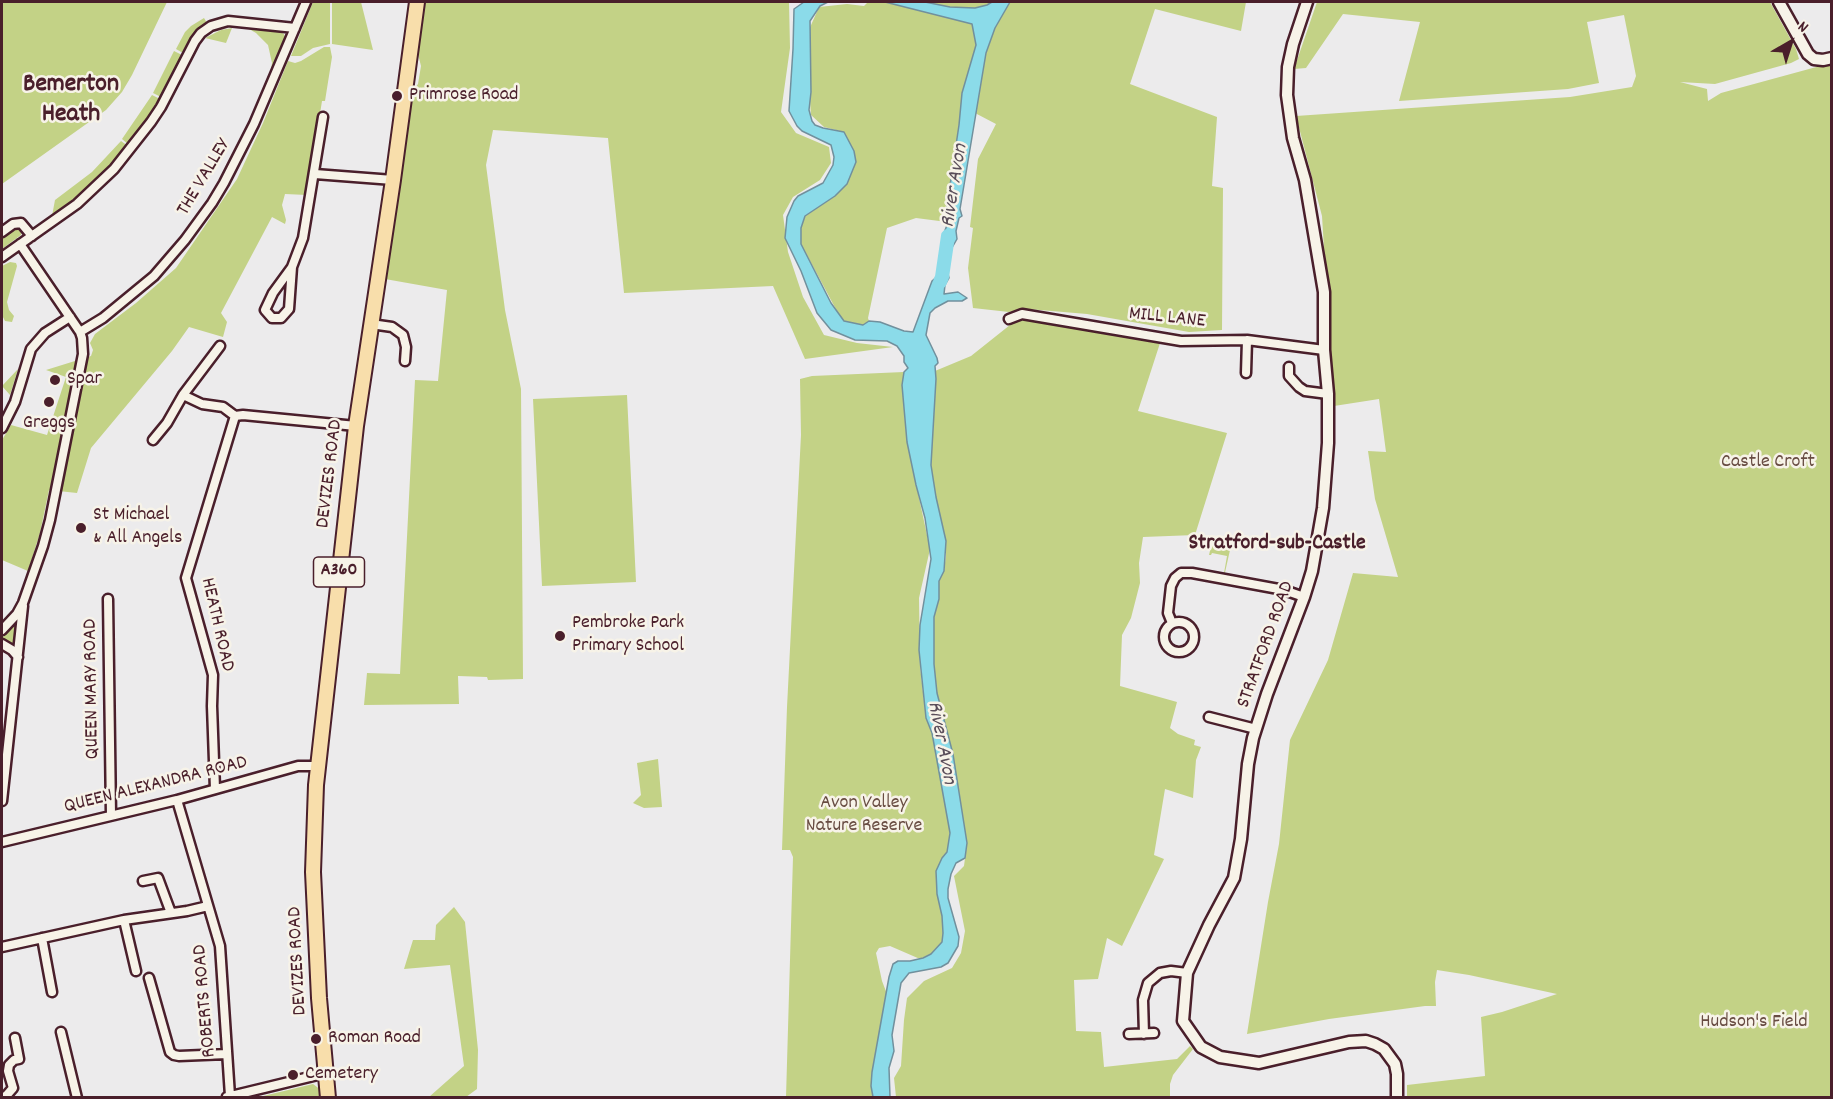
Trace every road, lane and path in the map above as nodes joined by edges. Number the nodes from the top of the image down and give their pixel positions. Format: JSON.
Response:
{"nodes":[{"id":1,"x":306,"y":2,"type":"edge"},
{"id":2,"x":417,"y":2,"type":"edge"},
{"id":3,"x":1307,"y":2,"type":"edge"},
{"id":4,"x":1779,"y":2,"type":"edge"},
{"id":5,"x":295,"y":28,"type":"junction"},
{"id":6,"x":1832,"y":58,"type":"edge"},
{"id":7,"x":323,"y":117,"type":"dead end"},
{"id":8,"x":315,"y":174,"type":"junction"},
{"id":9,"x":393,"y":180,"type":"junction"},
{"id":10,"x":2,"y":232,"type":"edge"},
{"id":11,"x":33,"y":236,"type":"junction"},
{"id":12,"x":20,"y":244,"type":"junction"},
{"id":13,"x":2,"y":257,"type":"edge"},
{"id":14,"x":292,"y":267,"type":"junction"},
{"id":15,"x":70,"y":317,"type":"junction"},
{"id":16,"x":1009,"y":319,"type":"dead end"},
{"id":17,"x":371,"y":324,"type":"junction"},
{"id":18,"x":80,"y":332,"type":"junction"},
{"id":19,"x":1247,"y":340,"type":"junction"},
{"id":20,"x":220,"y":346,"type":"dead end"},
{"id":21,"x":1324,"y":350,"type":"junction"},
{"id":22,"x":405,"y":361,"type":"dead end"},
{"id":23,"x":1289,"y":367,"type":"dead end"},
{"id":24,"x":1246,"y":373,"type":"dead end"},
{"id":25,"x":1328,"y":394,"type":"junction"},
{"id":26,"x":183,"y":395,"type":"junction"},
{"id":27,"x":235,"y":416,"type":"junction"},
{"id":28,"x":356,"y":426,"type":"junction"},
{"id":29,"x":2,"y":428,"type":"edge"},
{"id":30,"x":153,"y":440,"type":"dead end"},
{"id":31,"x":1304,"y":597,"type":"junction"},
{"id":32,"x":108,"y":599,"type":"dead end"},
{"id":33,"x":23,"y":603,"type":"junction"},
{"id":34,"x":1172,"y":623,"type":"dead end"},
{"id":35,"x":2,"y":630,"type":"edge"},
{"id":36,"x":2,"y":644,"type":"edge"},
{"id":37,"x":18,"y":657,"type":"junction"},
{"id":38,"x":1209,"y":717,"type":"dead end"},
{"id":39,"x":1256,"y":729,"type":"junction"},
{"id":40,"x":318,"y":766,"type":"junction"},
{"id":41,"x":215,"y":789,"type":"junction"},
{"id":42,"x":177,"y":800,"type":"junction"},
{"id":43,"x":2,"y":801,"type":"edge"},
{"id":44,"x":111,"y":815,"type":"junction"},
{"id":45,"x":2,"y":840,"type":"edge"},
{"id":46,"x":143,"y":881,"type":"dead end"},
{"id":47,"x":208,"y":906,"type":"junction"},
{"id":48,"x":171,"y":914,"type":"junction"},
{"id":49,"x":124,"y":920,"type":"junction"},
{"id":50,"x":42,"y":938,"type":"junction"},
{"id":51,"x":3,"y":949,"type":"edge"},
{"id":52,"x":136,"y":971,"type":"dead end"},
{"id":53,"x":1187,"y":973,"type":"junction"},
{"id":54,"x":153,"y":982,"type":"dead end"},
{"id":55,"x":52,"y":992,"type":"dead end"},
{"id":56,"x":61,"y":1032,"type":"dead end"},
{"id":57,"x":1129,"y":1034,"type":"dead end"},
{"id":58,"x":15,"y":1038,"type":"dead end"},
{"id":59,"x":227,"y":1054,"type":"junction"},
{"id":60,"x":326,"y":1073,"type":"junction"},
{"id":61,"x":2,"y":1097,"type":"edge"},
{"id":62,"x":227,"y":1097,"type":"edge"},
{"id":63,"x":77,"y":1098,"type":"edge"},
{"id":64,"x":328,"y":1098,"type":"edge"},
{"id":65,"x":1398,"y":1098,"type":"edge"}],
"edges":[{"from":1,"to":5,"type":"street","name":"THE VALLEY"},
{"from":2,"to":9,"type":"main road","name":"DEVIZES ROAD","number":"A360"},
{"from":3,"to":21,"type":"street","name":"STRATFORD ROAD"},
{"from":4,"to":6,"type":"street"},
{"from":5,"to":11,"type":"street"},
{"from":5,"to":18,"type":"street","name":"THE VALLEY"},
{"from":7,"to":8,"type":"street"},
{"from":8,"to":9,"type":"street"},
{"from":8,"to":14,"type":"street"},
{"from":9,"to":17,"type":"main road","name":"DEVIZES ROAD","number":"A360"},
{"from":10,"to":11,"type":"street"},
{"from":11,"to":12,"type":"street"},
{"from":12,"to":13,"type":"street"},
{"from":12,"to":15,"type":"street"},
{"from":14,"to":14,"type":"street"},
{"from":15,"to":18,"type":"street"},
{"from":15,"to":29,"type":"street"},
{"from":16,"to":19,"type":"street","name":"MILL LANE"},
{"from":17,"to":22,"type":"street"},
{"from":17,"to":28,"type":"main road","name":"DEVIZES ROAD","number":"A360"},
{"from":18,"to":33,"type":"street"},
{"from":19,"to":21,"type":"street","name":"MILL LANE"},
{"from":19,"to":24,"type":"street"},
{"from":20,"to":26,"type":"street"},
{"from":21,"to":25,"type":"street","name":"STRATFORD ROAD"},
{"from":23,"to":25,"type":"street"},
{"from":25,"to":31,"type":"street","name":"STRATFORD ROAD"},
{"from":26,"to":27,"type":"street"},
{"from":26,"to":30,"type":"street"},
{"from":27,"to":28,"type":"street"},
{"from":27,"to":41,"type":"street","name":"HEATH ROAD"},
{"from":28,"to":40,"type":"main road","name":"DEVIZES ROAD","number":"A360"},
{"from":31,"to":34,"type":"street"},
{"from":31,"to":39,"type":"street","name":"STRATFORD ROAD"},
{"from":32,"to":44,"type":"street","name":"QUEEN MARY ROAD"},
{"from":33,"to":35,"type":"street"},
{"from":33,"to":37,"type":"street"},
{"from":36,"to":37,"type":"street"},
{"from":37,"to":43,"type":"street"},
{"from":38,"to":39,"type":"street"},
{"from":39,"to":53,"type":"street","name":"STRATFORD ROAD"},
{"from":40,"to":41,"type":"street","name":"QUEEN ALEXANDRA ROAD"},
{"from":40,"to":60,"type":"main road","name":"DEVIZES ROAD","number":"A360"},
{"from":41,"to":42,"type":"street","name":"QUEEN ALEXANDRA ROAD"},
{"from":42,"to":44,"type":"street","name":"QUEEN ALEXANDRA ROAD"},
{"from":42,"to":47,"type":"street","name":"ROBERTS ROAD"},
{"from":44,"to":45,"type":"street","name":"QUEEN ALEXANDRA ROAD"},
{"from":46,"to":48,"type":"street"},
{"from":47,"to":48,"type":"street"},
{"from":47,"to":59,"type":"street","name":"ROBERTS ROAD"},
{"from":48,"to":49,"type":"street"},
{"from":49,"to":50,"type":"street"},
{"from":49,"to":52,"type":"street"},
{"from":50,"to":51,"type":"street"},
{"from":50,"to":55,"type":"street"},
{"from":53,"to":57,"type":"street"},
{"from":53,"to":65,"type":"street","name":"STRATFORD ROAD"},
{"from":54,"to":59,"type":"street"},
{"from":56,"to":63,"type":"street"},
{"from":58,"to":61,"type":"street"},
{"from":59,"to":62,"type":"street","name":"ROBERTS ROAD"},
{"from":60,"to":62,"type":"street"},
{"from":60,"to":64,"type":"main road","name":"DEVIZES ROAD","number":"A360"}]}
